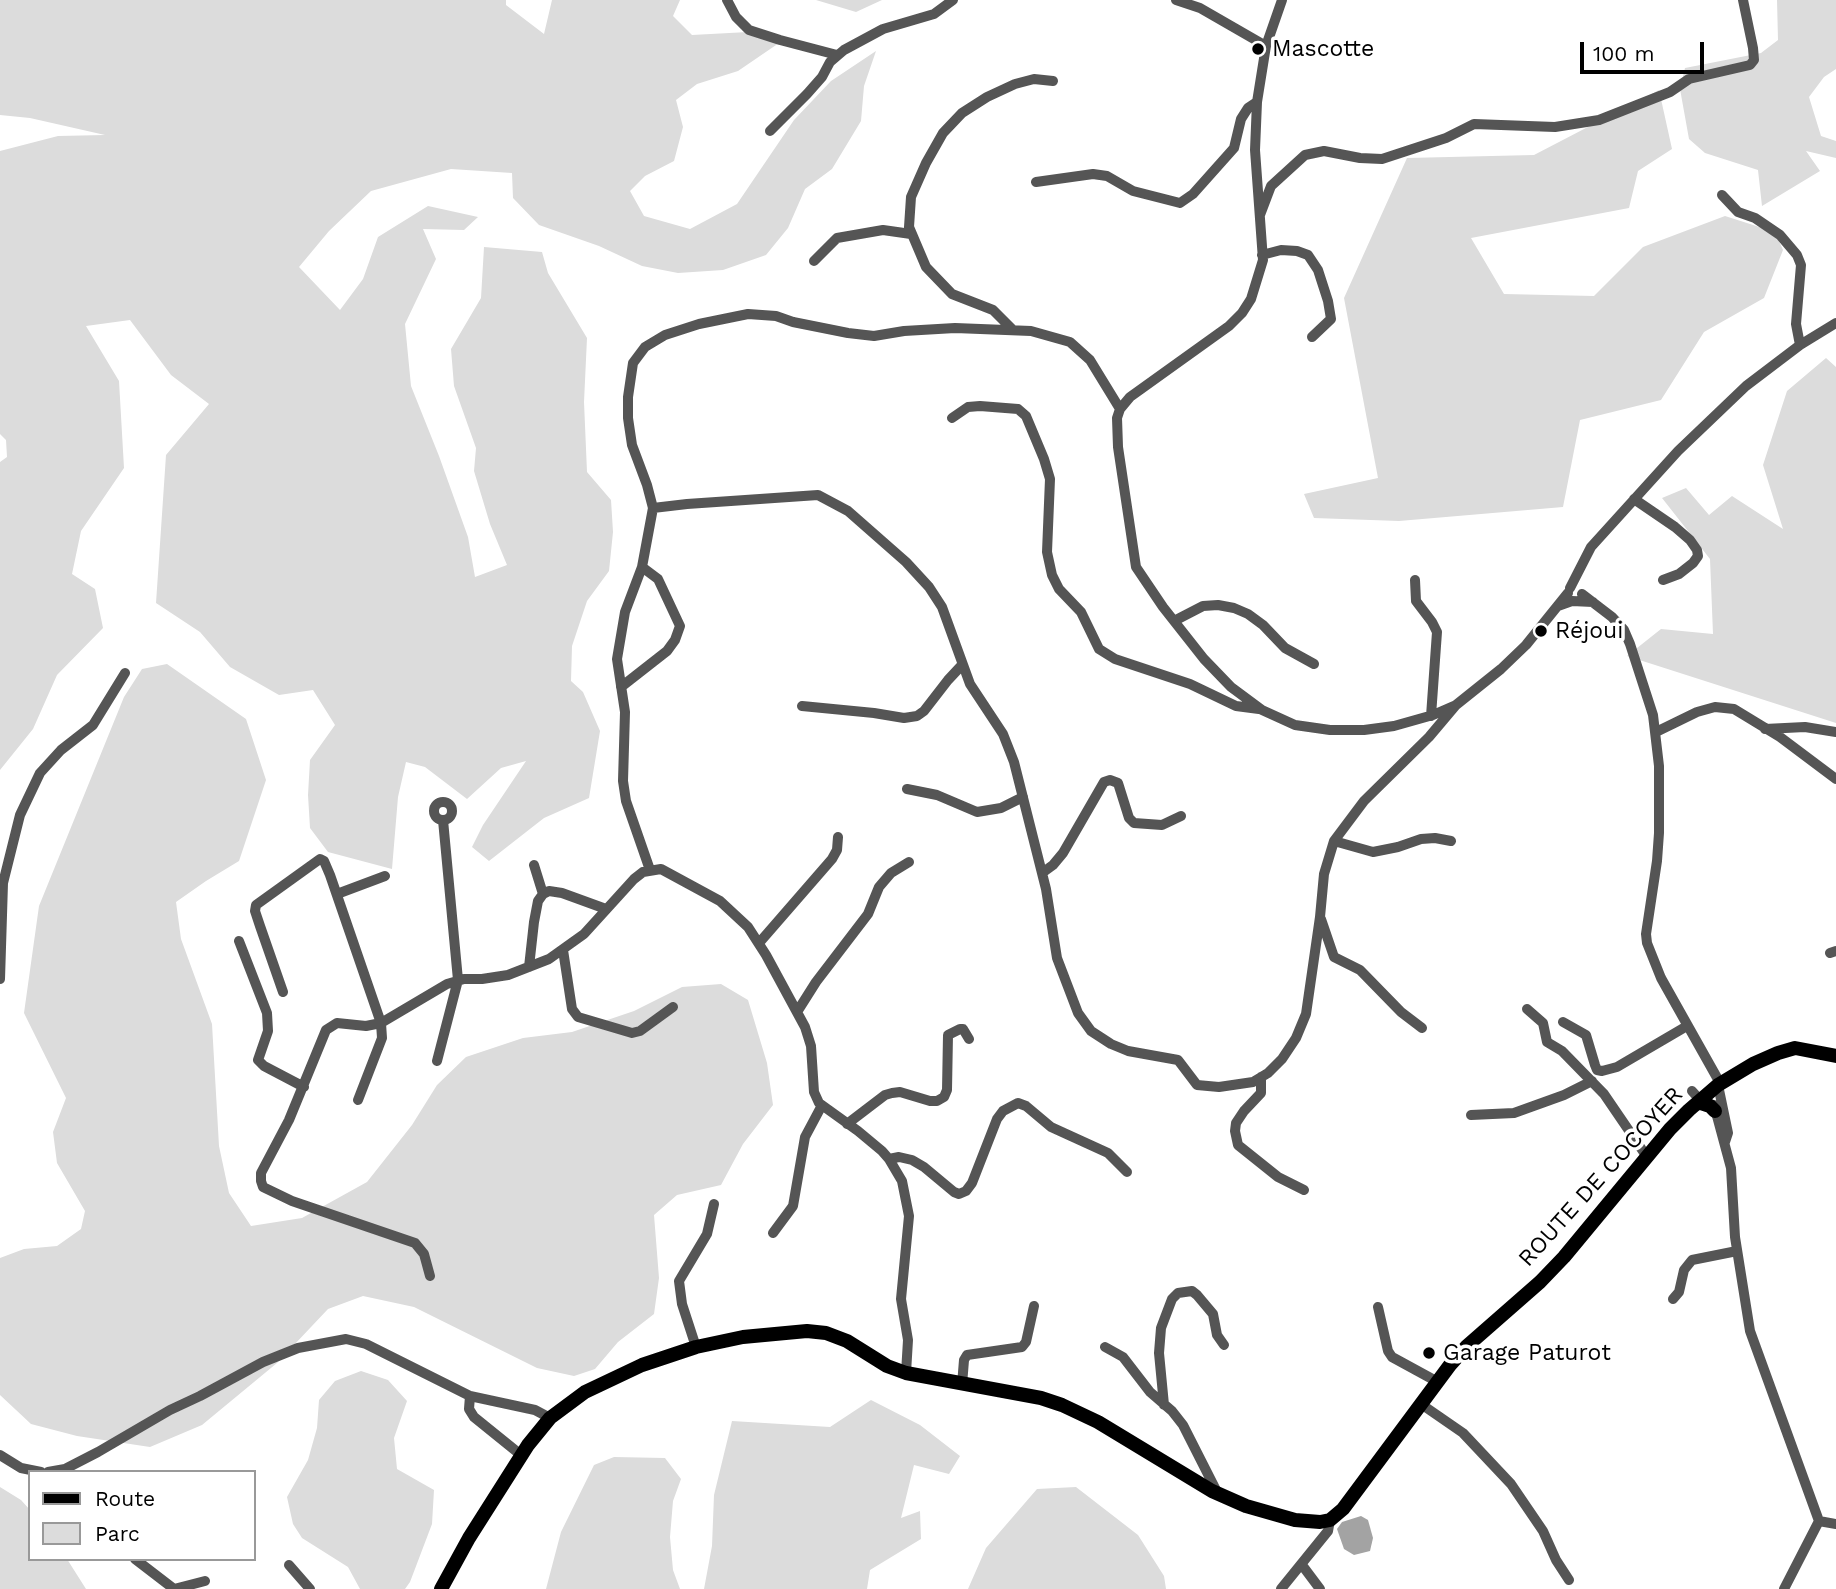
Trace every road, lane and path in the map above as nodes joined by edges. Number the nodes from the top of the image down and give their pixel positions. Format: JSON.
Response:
{"nodes":[{"id":1,"x":727,"y":0,"type":"edge"},
{"id":2,"x":953,"y":0,"type":"edge"},
{"id":3,"x":1176,"y":0,"type":"edge"},
{"id":4,"x":1282,"y":0,"type":"edge"},
{"id":5,"x":1743,"y":0,"type":"edge"},
{"id":6,"x":1266,"y":46,"type":"junction"},
{"id":7,"x":837,"y":55,"type":"junction"},
{"id":8,"x":1053,"y":81,"type":"dead end"},
{"id":9,"x":1257,"y":102,"type":"junction"},
{"id":10,"x":770,"y":131,"type":"dead end"},
{"id":11,"x":1036,"y":182,"type":"dead end"},
{"id":12,"x":1722,"y":195,"type":"dead end"},
{"id":13,"x":1259,"y":218,"type":"junction"},
{"id":14,"x":911,"y":234,"type":"junction"},
{"id":15,"x":1262,"y":255,"type":"junction"},
{"id":16,"x":814,"y":261,"type":"dead end"},
{"id":17,"x":1836,"y":323,"type":"edge"},
{"id":18,"x":1013,"y":330,"type":"junction"},
{"id":19,"x":1311,"y":337,"type":"dead end"},
{"id":20,"x":1800,"y":345,"type":"junction"},
{"id":21,"x":1120,"y":409,"type":"junction"},
{"id":22,"x":952,"y":418,"type":"dead end"},
{"id":23,"x":1634,"y":499,"type":"junction"},
{"id":24,"x":653,"y":509,"type":"junction"},
{"id":25,"x":642,"y":567,"type":"junction"},
{"id":26,"x":1415,"y":580,"type":"dead end"},
{"id":27,"x":1663,"y":580,"type":"dead end"},
{"id":28,"x":1575,"y":594,"type":"junction"},
{"id":29,"x":1174,"y":621,"type":"junction"},
{"id":30,"x":1314,"y":664,"type":"dead end"},
{"id":31,"x":962,"y":665,"type":"junction"},
{"id":32,"x":125,"y":673,"type":"dead end"},
{"id":33,"x":621,"y":687,"type":"junction"},
{"id":34,"x":1456,"y":705,"type":"junction"},
{"id":35,"x":803,"y":706,"type":"dead end"},
{"id":36,"x":1262,"y":710,"type":"junction"},
{"id":37,"x":1431,"y":716,"type":"junction"},
{"id":38,"x":1765,"y":729,"type":"junction"},
{"id":39,"x":1656,"y":732,"type":"junction"},
{"id":40,"x":1836,"y":732,"type":"edge"},
{"id":41,"x":1836,"y":779,"type":"edge"},
{"id":42,"x":907,"y":789,"type":"dead end"},
{"id":43,"x":1023,"y":797,"type":"junction"},
{"id":44,"x":1181,"y":816,"type":"dead end"},
{"id":45,"x":443,"y":820,"type":"dead end"},
{"id":46,"x":838,"y":837,"type":"dead end"},
{"id":47,"x":1334,"y":841,"type":"junction"},
{"id":48,"x":1451,"y":841,"type":"dead end"},
{"id":49,"x":909,"y":862,"type":"dead end"},
{"id":50,"x":534,"y":865,"type":"dead end"},
{"id":51,"x":650,"y":870,"type":"junction"},
{"id":52,"x":1042,"y":873,"type":"junction"},
{"id":53,"x":385,"y":876,"type":"dead end"},
{"id":54,"x":337,"y":894,"type":"junction"},
{"id":55,"x":543,"y":894,"type":"junction"},
{"id":56,"x":606,"y":909,"type":"junction"},
{"id":57,"x":1320,"y":917,"type":"junction"},
{"id":58,"x":239,"y":941,"type":"dead end"},
{"id":59,"x":759,"y":943,"type":"junction"},
{"id":60,"x":563,"y":950,"type":"junction"},
{"id":61,"x":529,"y":967,"type":"junction"},
{"id":62,"x":0,"y":979,"type":"edge"},
{"id":63,"x":458,"y":980,"type":"junction"},
{"id":64,"x":284,"y":992,"type":"dead end"},
{"id":65,"x":673,"y":1007,"type":"dead end"},
{"id":66,"x":1527,"y":1009,"type":"dead end"},
{"id":67,"x":797,"y":1012,"type":"junction"},
{"id":68,"x":1563,"y":1022,"type":"dead end"},
{"id":69,"x":381,"y":1023,"type":"junction"},
{"id":70,"x":1687,"y":1026,"type":"junction"},
{"id":71,"x":1422,"y":1028,"type":"dead end"},
{"id":72,"x":969,"y":1039,"type":"dead end"},
{"id":73,"x":1836,"y":1056,"type":"edge"},
{"id":74,"x":437,"y":1061,"type":"dead end"},
{"id":75,"x":1261,"y":1077,"type":"junction"},
{"id":76,"x":1592,"y":1081,"type":"junction"},
{"id":77,"x":304,"y":1087,"type":"junction"},
{"id":78,"x":1706,"y":1092,"type":"junction"},
{"id":79,"x":358,"y":1100,"type":"dead end"},
{"id":80,"x":821,"y":1107,"type":"junction"},
{"id":81,"x":1715,"y":1111,"type":"joint"},
{"id":82,"x":1471,"y":1115,"type":"dead end"},
{"id":83,"x":847,"y":1124,"type":"junction"},
{"id":84,"x":1726,"y":1142,"type":"junction"},
{"id":85,"x":1647,"y":1157,"type":"junction"},
{"id":86,"x":889,"y":1159,"type":"junction"},
{"id":87,"x":1127,"y":1172,"type":"dead end"},
{"id":88,"x":1304,"y":1190,"type":"dead end"},
{"id":89,"x":714,"y":1204,"type":"dead end"},
{"id":90,"x":773,"y":1233,"type":"dead end"},
{"id":91,"x":1737,"y":1251,"type":"junction"},
{"id":92,"x":430,"y":1276,"type":"dead end"},
{"id":93,"x":1673,"y":1299,"type":"dead end"},
{"id":94,"x":1034,"y":1307,"type":"dead end"},
{"id":95,"x":1378,"y":1307,"type":"dead end"},
{"id":96,"x":1224,"y":1345,"type":"dead end"},
{"id":97,"x":696,"y":1347,"type":"junction"},
{"id":98,"x":1105,"y":1347,"type":"dead end"},
{"id":99,"x":906,"y":1373,"type":"junction"},
{"id":100,"x":1436,"y":1381,"type":"junction"},
{"id":101,"x":962,"y":1385,"type":"junction"},
{"id":102,"x":470,"y":1396,"type":"junction"},
{"id":103,"x":1421,"y":1404,"type":"junction"},
{"id":104,"x":1164,"y":1405,"type":"junction"},
{"id":105,"x":550,"y":1418,"type":"junction"},
{"id":106,"x":0,"y":1455,"type":"edge"},
{"id":107,"x":521,"y":1455,"type":"junction"},
{"id":108,"x":31,"y":1470,"type":"edge"},
{"id":109,"x":59,"y":1470,"type":"edge"},
{"id":110,"x":1219,"y":1494,"type":"junction"},
{"id":111,"x":1330,"y":1520,"type":"junction"},
{"id":112,"x":1819,"y":1521,"type":"junction"},
{"id":113,"x":1836,"y":1524,"type":"edge"},
{"id":114,"x":137,"y":1561,"type":"edge"},
{"id":115,"x":289,"y":1565,"type":"dead end"},
{"id":116,"x":1302,"y":1565,"type":"junction"},
{"id":117,"x":1569,"y":1580,"type":"dead end"},
{"id":118,"x":205,"y":1581,"type":"dead end"},
{"id":119,"x":310,"y":1589,"type":"edge"},
{"id":120,"x":441,"y":1589,"type":"edge"},
{"id":121,"x":1281,"y":1589,"type":"edge"},
{"id":122,"x":1320,"y":1589,"type":"edge"},
{"id":123,"x":1784,"y":1589,"type":"edge"}],
"edges":[{"from":1,"to":7,"type":"street"},
{"from":2,"to":7,"type":"street"},
{"from":3,"to":6,"type":"street"},
{"from":4,"to":6,"type":"street"},
{"from":5,"to":13,"type":"street"},
{"from":6,"to":9,"type":"street"},
{"from":7,"to":10,"type":"street"},
{"from":8,"to":14,"type":"street"},
{"from":9,"to":11,"type":"street"},
{"from":9,"to":13,"type":"street"},
{"from":12,"to":20,"type":"street"},
{"from":13,"to":15,"type":"street"},
{"from":14,"to":16,"type":"street"},
{"from":14,"to":18,"type":"street"},
{"from":15,"to":19,"type":"street"},
{"from":15,"to":21,"type":"street"},
{"from":17,"to":20,"type":"street"},
{"from":18,"to":21,"type":"street"},
{"from":18,"to":24,"type":"street"},
{"from":20,"to":23,"type":"street"},
{"from":21,"to":29,"type":"street"},
{"from":22,"to":36,"type":"street"},
{"from":23,"to":27,"type":"street"},
{"from":23,"to":28,"type":"street"},
{"from":24,"to":25,"type":"street"},
{"from":24,"to":31,"type":"street"},
{"from":25,"to":33,"type":"street"},
{"from":25,"to":33,"type":"street"},
{"from":26,"to":37,"type":"street"},
{"from":28,"to":34,"type":"street"},
{"from":28,"to":39,"type":"street"},
{"from":29,"to":30,"type":"street"},
{"from":29,"to":36,"type":"street"},
{"from":31,"to":35,"type":"street"},
{"from":31,"to":43,"type":"street"},
{"from":32,"to":62,"type":"street"},
{"from":33,"to":51,"type":"street"},
{"from":34,"to":37,"type":"street"},
{"from":34,"to":47,"type":"street"},
{"from":36,"to":37,"type":"street"},
{"from":38,"to":39,"type":"street"},
{"from":38,"to":40,"type":"street"},
{"from":38,"to":41,"type":"street"},
{"from":39,"to":70,"type":"street"},
{"from":42,"to":43,"type":"street"},
{"from":43,"to":52,"type":"street"},
{"from":44,"to":52,"type":"street"},
{"from":45,"to":63,"type":"street"},
{"from":46,"to":59,"type":"street"},
{"from":47,"to":48,"type":"street"},
{"from":47,"to":57,"type":"street"},
{"from":49,"to":67,"type":"street"},
{"from":50,"to":55,"type":"street"},
{"from":51,"to":56,"type":"street"},
{"from":51,"to":59,"type":"street"},
{"from":52,"to":75,"type":"street"},
{"from":53,"to":54,"type":"street"},
{"from":54,"to":64,"type":"street"},
{"from":54,"to":69,"type":"street"},
{"from":55,"to":56,"type":"street"},
{"from":55,"to":61,"type":"street"},
{"from":56,"to":60,"type":"street"},
{"from":57,"to":71,"type":"street"},
{"from":57,"to":75,"type":"street"},
{"from":58,"to":77,"type":"street"},
{"from":59,"to":67,"type":"street"},
{"from":60,"to":61,"type":"street"},
{"from":60,"to":65,"type":"street"},
{"from":61,"to":63,"type":"street"},
{"from":63,"to":69,"type":"street"},
{"from":63,"to":74,"type":"street"},
{"from":66,"to":76,"type":"street"},
{"from":67,"to":80,"type":"street"},
{"from":68,"to":70,"type":"street"},
{"from":69,"to":77,"type":"street"},
{"from":69,"to":79,"type":"street"},
{"from":70,"to":78,"type":"street"},
{"from":72,"to":83,"type":"street"},
{"from":73,"to":78,"type":"main road","name":"ROUTE DE COCOYER"},
{"from":75,"to":88,"type":"street"},
{"from":76,"to":82,"type":"street"},
{"from":76,"to":85,"type":"street"},
{"from":77,"to":92,"type":"street"},
{"from":78,"to":81,"type":"main road"},
{"from":78,"to":84,"type":"street"},
{"from":78,"to":85,"type":"main road","name":"ROUTE DE COCOYER"},
{"from":80,"to":83,"type":"street"},
{"from":80,"to":90,"type":"street"},
{"from":81,"to":84,"type":"street"},
{"from":83,"to":86,"type":"street"},
{"from":84,"to":91,"type":"street"},
{"from":85,"to":100,"type":"main road","name":"ROUTE DE COCOYER"},
{"from":86,"to":87,"type":"street"},
{"from":86,"to":99,"type":"street"},
{"from":89,"to":97,"type":"street"},
{"from":91,"to":93,"type":"street"},
{"from":91,"to":112,"type":"street"},
{"from":94,"to":101,"type":"street"},
{"from":95,"to":100,"type":"street"},
{"from":96,"to":104,"type":"street"},
{"from":97,"to":99,"type":"main road"},
{"from":97,"to":105,"type":"main road"},
{"from":98,"to":104,"type":"street"},
{"from":99,"to":101,"type":"main road"},
{"from":100,"to":103,"type":"main road","name":"ROUTE DE COCOYER"},
{"from":101,"to":110,"type":"main road"},
{"from":102,"to":105,"type":"street"},
{"from":102,"to":107,"type":"street"},
{"from":102,"to":109,"type":"street"},
{"from":103,"to":111,"type":"main road","name":"ROUTE DE COCOYER"},
{"from":103,"to":117,"type":"street"},
{"from":104,"to":110,"type":"street"},
{"from":105,"to":107,"type":"main road"},
{"from":106,"to":108,"type":"street"},
{"from":107,"to":120,"type":"main road"},
{"from":110,"to":111,"type":"main road"},
{"from":111,"to":116,"type":"street","name":"ROUTE DE COCOYER"},
{"from":112,"to":113,"type":"street"},
{"from":112,"to":123,"type":"street"},
{"from":114,"to":118,"type":"street"},
{"from":115,"to":119,"type":"street"},
{"from":116,"to":121,"type":"street","name":"ROUTE DE COCOYER"},
{"from":116,"to":122,"type":"street"}]}
